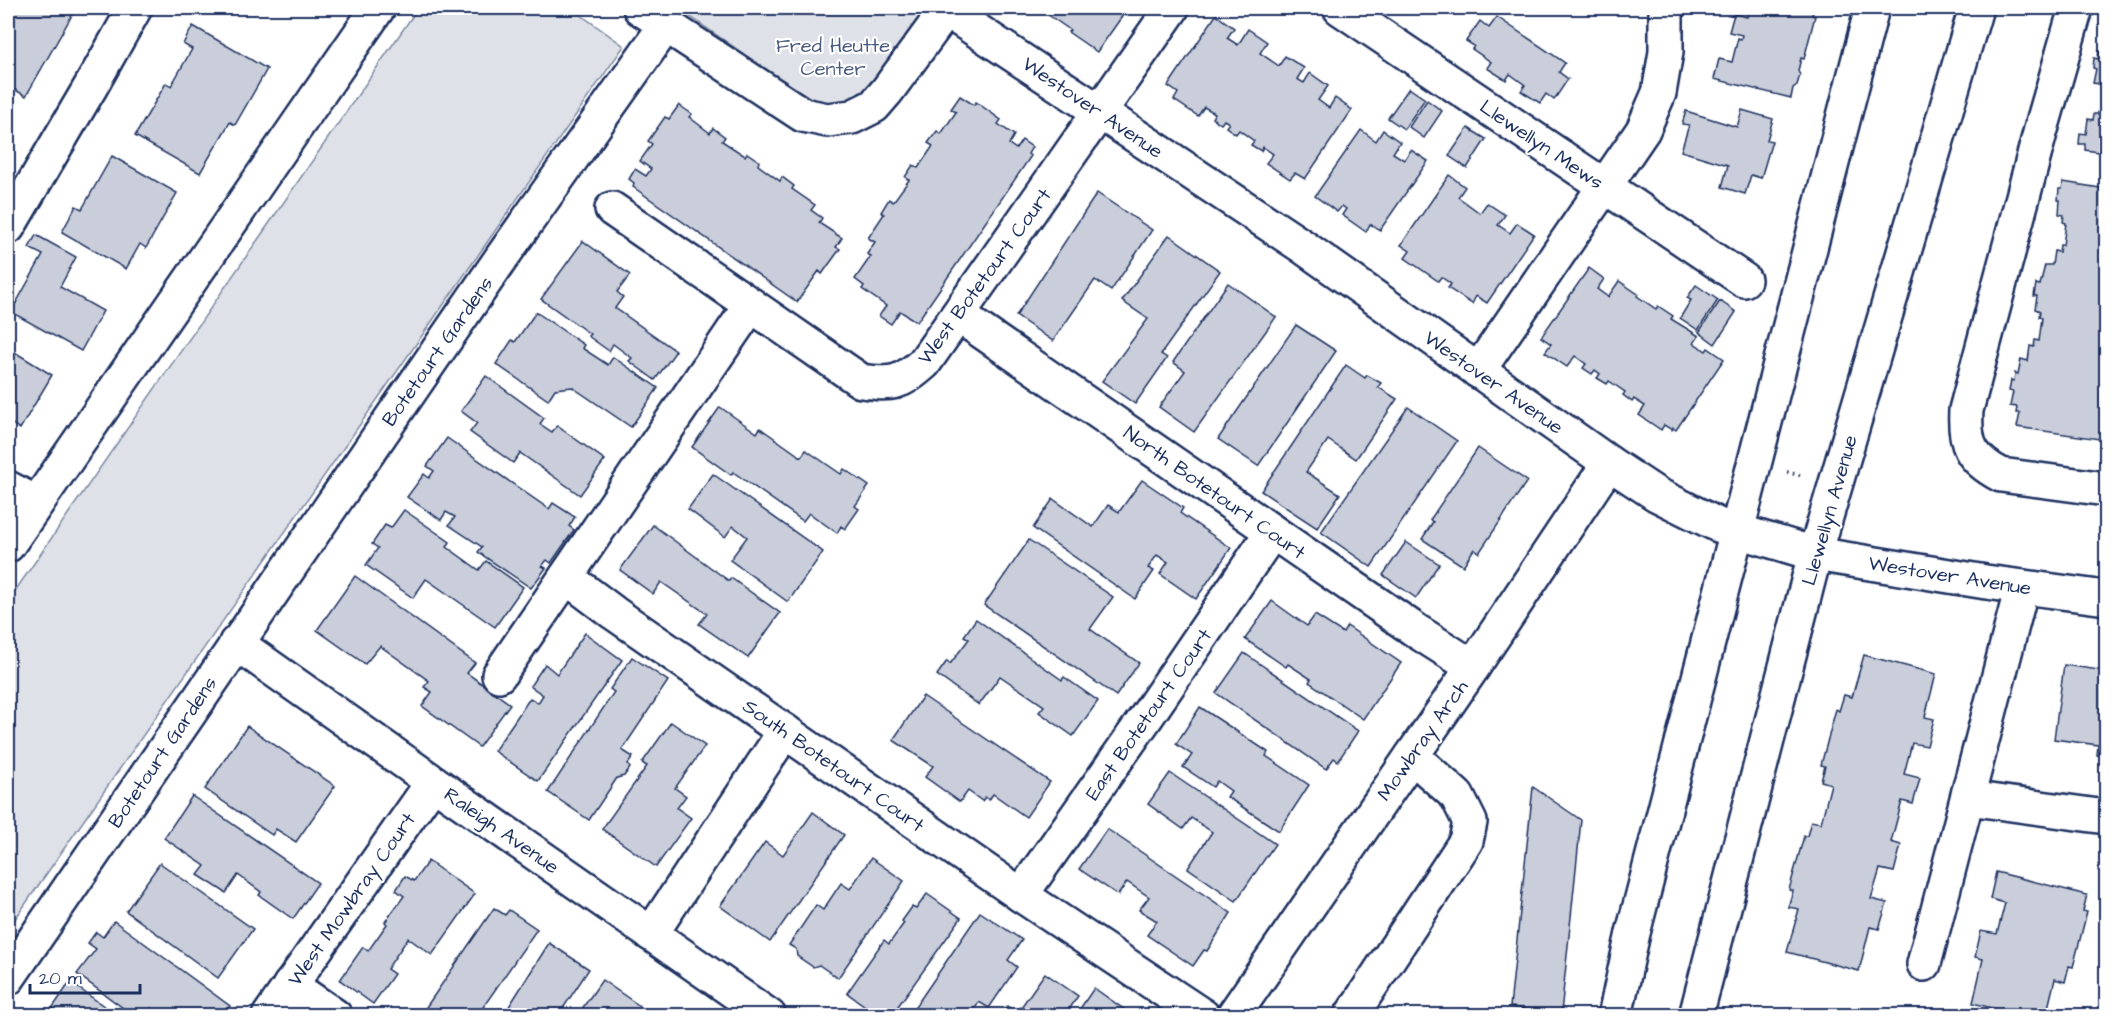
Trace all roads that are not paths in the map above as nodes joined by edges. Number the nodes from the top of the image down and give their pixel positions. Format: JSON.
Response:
{"nodes":[{"id":1,"x":135,"y":8,"type":"edge"},
{"id":2,"x":378,"y":8,"type":"edge"},
{"id":3,"x":1172,"y":8,"type":"edge"},
{"id":4,"x":1340,"y":8,"type":"edge"},
{"id":5,"x":1666,"y":8,"type":"edge"},
{"id":6,"x":1872,"y":8,"type":"edge"},
{"id":7,"x":1976,"y":8,"type":"edge"},
{"id":8,"x":2076,"y":8,"type":"edge"},
{"id":9,"x":947,"y":9,"type":"edge"},
{"id":10,"x":653,"y":16,"type":"edge"},
{"id":11,"x":1100,"y":112,"type":"junction"},
{"id":12,"x":1604,"y":187,"type":"junction"},
{"id":13,"x":612,"y":209,"type":"dead end"},
{"id":14,"x":8,"y":227,"type":"edge"},
{"id":15,"x":1744,"y":280,"type":"dead end"},
{"id":16,"x":751,"y":305,"type":"junction"},
{"id":17,"x":958,"y":315,"type":"junction"},
{"id":18,"x":1478,"y":371,"type":"junction"},
{"id":19,"x":1609,"y":463,"type":"junction"},
{"id":20,"x":8,"y":488,"type":"edge"},
{"id":21,"x":2106,"y":489,"type":"edge"},
{"id":22,"x":36,"y":503,"type":"junction"},
{"id":23,"x":1736,"y":531,"type":"junction"},
{"id":24,"x":1272,"y":532,"type":"junction"},
{"id":25,"x":8,"y":545,"type":"edge"},
{"id":26,"x":1815,"y":554,"type":"junction"},
{"id":27,"x":566,"y":577,"type":"junction"},
{"id":28,"x":2022,"y":587,"type":"junction"},
{"id":29,"x":2106,"y":598,"type":"edge"},
{"id":30,"x":236,"y":643,"type":"junction"},
{"id":31,"x":1473,"y":667,"type":"junction"},
{"id":32,"x":499,"y":675,"type":"dead end"},
{"id":33,"x":785,"y":731,"type":"junction"},
{"id":34,"x":1412,"y":756,"type":"junction"},
{"id":35,"x":433,"y":782,"type":"junction"},
{"id":36,"x":1968,"y":798,"type":"junction"},
{"id":37,"x":2106,"y":817,"type":"edge"},
{"id":38,"x":1021,"y":895,"type":"junction"},
{"id":39,"x":651,"y":934,"type":"junction"},
{"id":40,"x":1924,"y":964,"type":"dead end"},
{"id":41,"x":8,"y":978,"type":"edge"},
{"id":42,"x":290,"y":985,"type":"junction"},
{"id":43,"x":269,"y":1016,"type":"edge"},
{"id":44,"x":335,"y":1016,"type":"edge"},
{"id":45,"x":769,"y":1016,"type":"edge"},
{"id":46,"x":1203,"y":1016,"type":"edge"},
{"id":47,"x":1233,"y":1016,"type":"edge"},
{"id":48,"x":1351,"y":1016,"type":"edge"},
{"id":49,"x":1615,"y":1016,"type":"edge"},
{"id":50,"x":1696,"y":1016,"type":"edge"}],
"edges":[{"from":1,"to":14,"type":"street"},
{"from":2,"to":22,"type":"street"},
{"from":3,"to":11,"type":"street"},
{"from":4,"to":12,"type":"street","name":"Llewellyn Mews"},
{"from":5,"to":12,"type":"street"},
{"from":6,"to":23,"type":"street"},
{"from":7,"to":26,"type":"street","name":"Llewellyn Avenue"},
{"from":8,"to":21,"type":"street"},
{"from":9,"to":10,"type":"street","name":"Botetourt Gardens"},
{"from":9,"to":11,"type":"street","name":"Westover Avenue"},
{"from":10,"to":30,"type":"street","name":"Botetourt Gardens"},
{"from":11,"to":17,"type":"street","name":"West Botetourt Court"},
{"from":11,"to":18,"type":"street","name":"Westover Avenue"},
{"from":12,"to":15,"type":"street","name":"Llewellyn Mews"},
{"from":12,"to":18,"type":"street"},
{"from":13,"to":16,"type":"street","name":"West Botetourt Court"},
{"from":16,"to":17,"type":"street","name":"West Botetourt Court"},
{"from":16,"to":27,"type":"street"},
{"from":17,"to":24,"type":"street","name":"North Botetourt Court"},
{"from":18,"to":19,"type":"street","name":"Westover Avenue"},
{"from":19,"to":23,"type":"street","name":"Westover Avenue"},
{"from":19,"to":31,"type":"street","name":"Mowbray Arch"},
{"from":20,"to":22,"type":"street"},
{"from":22,"to":25,"type":"street"},
{"from":23,"to":26,"type":"street","name":"Westover Avenue"},
{"from":23,"to":49,"type":"street"},
{"from":24,"to":31,"type":"street","name":"North Botetourt Court"},
{"from":24,"to":38,"type":"street","name":"East Botetourt Court"},
{"from":26,"to":28,"type":"street","name":"Westover Avenue"},
{"from":26,"to":50,"type":"street","name":"Llewellyn Avenue"},
{"from":27,"to":32,"type":"street"},
{"from":27,"to":33,"type":"street","name":"South Botetourt Court"},
{"from":28,"to":29,"type":"street","name":"Westover Avenue"},
{"from":28,"to":36,"type":"street"},
{"from":30,"to":35,"type":"street","name":"Raleigh Avenue"},
{"from":30,"to":41,"type":"street","name":"Botetourt Gardens"},
{"from":31,"to":34,"type":"street","name":"Mowbray Arch"},
{"from":33,"to":38,"type":"street","name":"South Botetourt Court"},
{"from":33,"to":39,"type":"street"},
{"from":34,"to":47,"type":"street","name":"Mowbray Arch"},
{"from":34,"to":48,"type":"street"},
{"from":35,"to":39,"type":"street","name":"Raleigh Avenue"},
{"from":35,"to":42,"type":"street","name":"West Mowbray Court"},
{"from":36,"to":37,"type":"street"},
{"from":36,"to":40,"type":"street"},
{"from":38,"to":46,"type":"street","name":"South Botetourt Court"},
{"from":39,"to":45,"type":"street","name":"Raleigh Avenue"},
{"from":42,"to":43,"type":"street","name":"West Mowbray Court"},
{"from":42,"to":44,"type":"street"}]}
